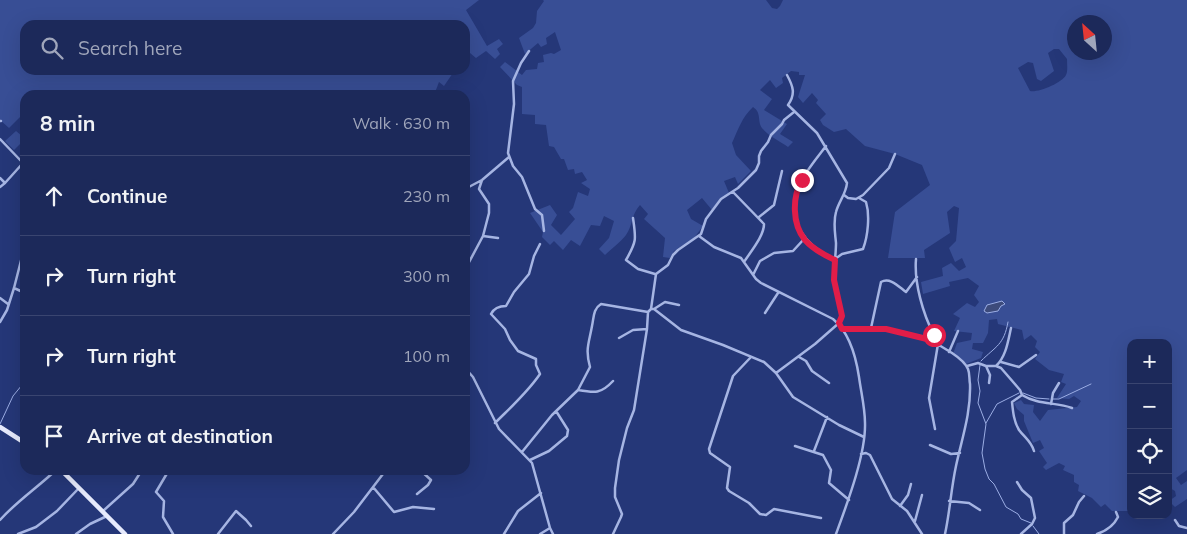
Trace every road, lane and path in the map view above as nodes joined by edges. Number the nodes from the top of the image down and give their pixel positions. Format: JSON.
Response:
{"nodes":[{"id":1,"x":529,"y":51,"type":"dead end"},
{"id":2,"x":787,"y":75,"type":"dead end"},
{"id":3,"x":794,"y":112,"type":"junction"},
{"id":4,"x":0,"y":139,"type":"edge"},
{"id":5,"x":826,"y":146,"type":"junction"},
{"id":6,"x":895,"y":154,"type":"dead end"},
{"id":7,"x":509,"y":157,"type":"junction"},
{"id":8,"x":20,"y":160,"type":"edge"},
{"id":9,"x":20,"y":166,"type":"edge"},
{"id":10,"x":782,"y":171,"type":"dead end"},
{"id":11,"x":0,"y":178,"type":"edge"},
{"id":12,"x":482,"y":180,"type":"junction"},
{"id":13,"x":5,"y":183,"type":"junction"},
{"id":14,"x":470,"y":186,"type":"edge"},
{"id":15,"x":0,"y":187,"type":"edge"},
{"id":16,"x":733,"y":192,"type":"junction"},
{"id":17,"x":844,"y":195,"type":"junction"},
{"id":18,"x":859,"y":198,"type":"junction"},
{"id":19,"x":633,"y":218,"type":"dead end"},
{"id":20,"x":758,"y":218,"type":"junction"},
{"id":21,"x":544,"y":231,"type":"dead end"},
{"id":22,"x":483,"y":236,"type":"junction"},
{"id":23,"x":699,"y":236,"type":"junction"},
{"id":24,"x":498,"y":238,"type":"dead end"},
{"id":25,"x":804,"y":239,"type":"junction"},
{"id":26,"x":540,"y":244,"type":"dead end"},
{"id":27,"x":470,"y":257,"type":"edge"},
{"id":28,"x":916,"y":259,"type":"dead end"},
{"id":29,"x":835,"y":260,"type":"junction"},
{"id":30,"x":744,"y":262,"type":"junction"},
{"id":31,"x":20,"y":266,"type":"edge"},
{"id":32,"x":656,"y":274,"type":"junction"},
{"id":33,"x":753,"y":275,"type":"junction"},
{"id":34,"x":916,"y":277,"type":"junction"},
{"id":35,"x":14,"y":288,"type":"junction"},
{"id":36,"x":20,"y":291,"type":"edge"},
{"id":37,"x":778,"y":293,"type":"junction"},
{"id":38,"x":0,"y":298,"type":"edge"},
{"id":39,"x":8,"y":304,"type":"junction"},
{"id":40,"x":679,"y":306,"type":"dead end"},
{"id":41,"x":651,"y":310,"type":"junction"},
{"id":42,"x":765,"y":314,"type":"dead end"},
{"id":43,"x":0,"y":322,"type":"edge"},
{"id":44,"x":839,"y":323,"type":"junction"},
{"id":45,"x":871,"y":328,"type":"junction"},
{"id":46,"x":1011,"y":328,"type":"dead end"},
{"id":47,"x":647,"y":329,"type":"junction"},
{"id":48,"x":842,"y":329,"type":"junction"},
{"id":49,"x":958,"y":331,"type":"dead end"},
{"id":50,"x":619,"y":338,"type":"dead end"},
{"id":51,"x":931,"y":340,"type":"junction"},
{"id":52,"x":938,"y":344,"type":"junction"},
{"id":53,"x":950,"y":352,"type":"junction"},
{"id":54,"x":1036,"y":355,"type":"dead end"},
{"id":55,"x":752,"y":357,"type":"junction"},
{"id":56,"x":798,"y":357,"type":"junction"},
{"id":57,"x":1001,"y":362,"type":"junction"},
{"id":58,"x":967,"y":366,"type":"junction"},
{"id":59,"x":986,"y":366,"type":"junction"},
{"id":60,"x":996,"y":366,"type":"junction"},
{"id":61,"x":776,"y":373,"type":"junction"},
{"id":62,"x":470,"y":374,"type":"edge"},
{"id":63,"x":614,"y":381,"type":"dead end"},
{"id":64,"x":829,"y":383,"type":"dead end"},
{"id":65,"x":988,"y":383,"type":"dead end"},
{"id":66,"x":1059,"y":383,"type":"dead end"},
{"id":67,"x":578,"y":390,"type":"junction"},
{"id":68,"x":1022,"y":395,"type":"junction"},
{"id":69,"x":1051,"y":404,"type":"junction"},
{"id":70,"x":1072,"y":408,"type":"dead end"},
{"id":71,"x":556,"y":411,"type":"junction"},
{"id":72,"x":828,"y":417,"type":"junction"},
{"id":73,"x":495,"y":423,"type":"junction"},
{"id":74,"x":0,"y":427,"type":"edge"},
{"id":75,"x":934,"y":429,"type":"dead end"},
{"id":76,"x":864,"y":437,"type":"junction"},
{"id":77,"x":20,"y":440,"type":"edge"},
{"id":78,"x":930,"y":445,"type":"dead end"},
{"id":79,"x":796,"y":446,"type":"dead end"},
{"id":80,"x":1034,"y":450,"type":"dead end"},
{"id":81,"x":814,"y":451,"type":"junction"},
{"id":82,"x":522,"y":452,"type":"junction"},
{"id":83,"x":960,"y":452,"type":"junction"},
{"id":84,"x":861,"y":454,"type":"junction"},
{"id":85,"x":530,"y":460,"type":"junction"},
{"id":86,"x":50,"y":475,"type":"edge"},
{"id":87,"x":67,"y":475,"type":"edge"},
{"id":88,"x":139,"y":475,"type":"edge"},
{"id":89,"x":166,"y":475,"type":"edge"},
{"id":90,"x":382,"y":475,"type":"edge"},
{"id":91,"x":426,"y":475,"type":"edge"},
{"id":92,"x":1017,"y":482,"type":"dead end"},
{"id":93,"x":911,"y":484,"type":"dead end"},
{"id":94,"x":80,"y":487,"type":"junction"},
{"id":95,"x":373,"y":487,"type":"junction"},
{"id":96,"x":541,"y":493,"type":"junction"},
{"id":97,"x":417,"y":494,"type":"dead end"},
{"id":98,"x":922,"y":494,"type":"dead end"},
{"id":99,"x":1084,"y":496,"type":"dead end"},
{"id":100,"x":849,"y":500,"type":"junction"},
{"id":101,"x":949,"y":501,"type":"junction"},
{"id":102,"x":900,"y":506,"type":"junction"},
{"id":103,"x":434,"y":509,"type":"dead end"},
{"id":104,"x":980,"y":510,"type":"dead end"},
{"id":105,"x":103,"y":511,"type":"junction"},
{"id":106,"x":1116,"y":512,"type":"dead end"},
{"id":107,"x":108,"y":516,"type":"junction"},
{"id":108,"x":821,"y":518,"type":"dead end"},
{"id":109,"x":0,"y":520,"type":"edge"},
{"id":110,"x":1175,"y":520,"type":"dead end"},
{"id":111,"x":915,"y":521,"type":"junction"},
{"id":112,"x":250,"y":526,"type":"dead end"},
{"id":113,"x":550,"y":528,"type":"junction"},
{"id":114,"x":1187,"y":528,"type":"edge"},
{"id":115,"x":18,"y":534,"type":"edge"},
{"id":116,"x":76,"y":534,"type":"edge"},
{"id":117,"x":125,"y":534,"type":"edge"},
{"id":118,"x":173,"y":534,"type":"edge"},
{"id":119,"x":218,"y":534,"type":"edge"},
{"id":120,"x":333,"y":534,"type":"edge"},
{"id":121,"x":504,"y":534,"type":"edge"},
{"id":122,"x":540,"y":534,"type":"edge"},
{"id":123,"x":553,"y":534,"type":"edge"},
{"id":124,"x":612,"y":534,"type":"edge"},
{"id":125,"x":836,"y":534,"type":"edge"},
{"id":126,"x":922,"y":534,"type":"edge"},
{"id":127,"x":945,"y":534,"type":"edge"},
{"id":128,"x":1021,"y":534,"type":"edge"},
{"id":129,"x":1064,"y":534,"type":"edge"},
{"id":130,"x":1097,"y":534,"type":"edge"}],
"edges":[{"from":1,"to":7,"type":"street"},
{"from":2,"to":3,"type":"street"},
{"from":3,"to":5,"type":"street"},
{"from":3,"to":16,"type":"street"},
{"from":4,"to":8,"type":"street"},
{"from":5,"to":17,"type":"street"},
{"from":5,"to":25,"type":"street"},
{"from":6,"to":18,"type":"street"},
{"from":7,"to":12,"type":"street"},
{"from":7,"to":21,"type":"street"},
{"from":9,"to":13,"type":"street"},
{"from":10,"to":20,"type":"street"},
{"from":11,"to":13,"type":"street"},
{"from":12,"to":14,"type":"street"},
{"from":12,"to":22,"type":"street"},
{"from":13,"to":15,"type":"street"},
{"from":16,"to":20,"type":"street"},
{"from":16,"to":23,"type":"street"},
{"from":17,"to":18,"type":"street"},
{"from":17,"to":29,"type":"street"},
{"from":18,"to":29,"type":"street"},
{"from":19,"to":32,"type":"street"},
{"from":20,"to":30,"type":"street"},
{"from":22,"to":24,"type":"street"},
{"from":22,"to":27,"type":"street"},
{"from":23,"to":30,"type":"street"},
{"from":23,"to":32,"type":"street"},
{"from":25,"to":29,"type":"street"},
{"from":25,"to":33,"type":"street"},
{"from":26,"to":73,"type":"street"},
{"from":28,"to":34,"type":"street"},
{"from":29,"to":44,"type":"street"},
{"from":30,"to":33,"type":"street"},
{"from":31,"to":35,"type":"street"},
{"from":32,"to":41,"type":"street"},
{"from":33,"to":37,"type":"street"},
{"from":34,"to":45,"type":"street"},
{"from":34,"to":51,"type":"street"},
{"from":35,"to":36,"type":"street"},
{"from":35,"to":39,"type":"street"},
{"from":37,"to":42,"type":"street"},
{"from":37,"to":44,"type":"street"},
{"from":38,"to":39,"type":"street"},
{"from":39,"to":43,"type":"street"},
{"from":40,"to":41,"type":"street"},
{"from":41,"to":47,"type":"street"},
{"from":41,"to":55,"type":"street"},
{"from":41,"to":67,"type":"street"},
{"from":44,"to":48,"type":"street"},
{"from":44,"to":56,"type":"street"},
{"from":45,"to":48,"type":"street"},
{"from":45,"to":51,"type":"street"},
{"from":46,"to":57,"type":"street"},
{"from":47,"to":50,"type":"street"},
{"from":47,"to":124,"type":"street"},
{"from":48,"to":76,"type":"street"},
{"from":49,"to":53,"type":"street"},
{"from":51,"to":52,"type":"street"},
{"from":52,"to":53,"type":"street"},
{"from":52,"to":75,"type":"street"},
{"from":53,"to":58,"type":"street"},
{"from":54,"to":57,"type":"street"},
{"from":55,"to":61,"type":"street"},
{"from":55,"to":108,"type":"street"},
{"from":56,"to":61,"type":"street"},
{"from":56,"to":64,"type":"street"},
{"from":57,"to":60,"type":"street"},
{"from":58,"to":59,"type":"street"},
{"from":58,"to":83,"type":"street"},
{"from":59,"to":60,"type":"street"},
{"from":59,"to":65,"type":"street"},
{"from":60,"to":68,"type":"street"},
{"from":61,"to":72,"type":"street"},
{"from":62,"to":73,"type":"street"},
{"from":63,"to":67,"type":"street"},
{"from":66,"to":69,"type":"street"},
{"from":67,"to":71,"type":"street"},
{"from":68,"to":69,"type":"street"},
{"from":68,"to":80,"type":"street"},
{"from":69,"to":70,"type":"street"},
{"from":71,"to":82,"type":"street"},
{"from":71,"to":85,"type":"street"},
{"from":72,"to":76,"type":"street"},
{"from":72,"to":81,"type":"street"},
{"from":73,"to":82,"type":"street"},
{"from":74,"to":77,"type":"main road"},
{"from":76,"to":84,"type":"street"},
{"from":78,"to":83,"type":"street"},
{"from":79,"to":81,"type":"street"},
{"from":81,"to":100,"type":"street"},
{"from":82,"to":85,"type":"street"},
{"from":83,"to":101,"type":"street"},
{"from":84,"to":100,"type":"street"},
{"from":84,"to":102,"type":"street"},
{"from":85,"to":96,"type":"street"},
{"from":86,"to":109,"type":"street"},
{"from":87,"to":94,"type":"main road"},
{"from":88,"to":105,"type":"street"},
{"from":89,"to":118,"type":"street"},
{"from":90,"to":95,"type":"street"},
{"from":91,"to":97,"type":"street"},
{"from":92,"to":128,"type":"street"},
{"from":93,"to":102,"type":"street"},
{"from":94,"to":105,"type":"main road"},
{"from":94,"to":115,"type":"street"},
{"from":95,"to":103,"type":"street"},
{"from":95,"to":120,"type":"street"},
{"from":96,"to":113,"type":"street"},
{"from":96,"to":121,"type":"street"},
{"from":98,"to":111,"type":"street"},
{"from":99,"to":129,"type":"street"},
{"from":100,"to":125,"type":"street"},
{"from":101,"to":104,"type":"street"},
{"from":101,"to":127,"type":"street"},
{"from":102,"to":111,"type":"street"},
{"from":105,"to":107,"type":"main road"},
{"from":106,"to":130,"type":"street"},
{"from":107,"to":116,"type":"street"},
{"from":107,"to":117,"type":"main road"},
{"from":110,"to":114,"type":"street"},
{"from":111,"to":126,"type":"street"},
{"from":112,"to":119,"type":"street"},
{"from":113,"to":122,"type":"street"},
{"from":113,"to":123,"type":"street"}]}
